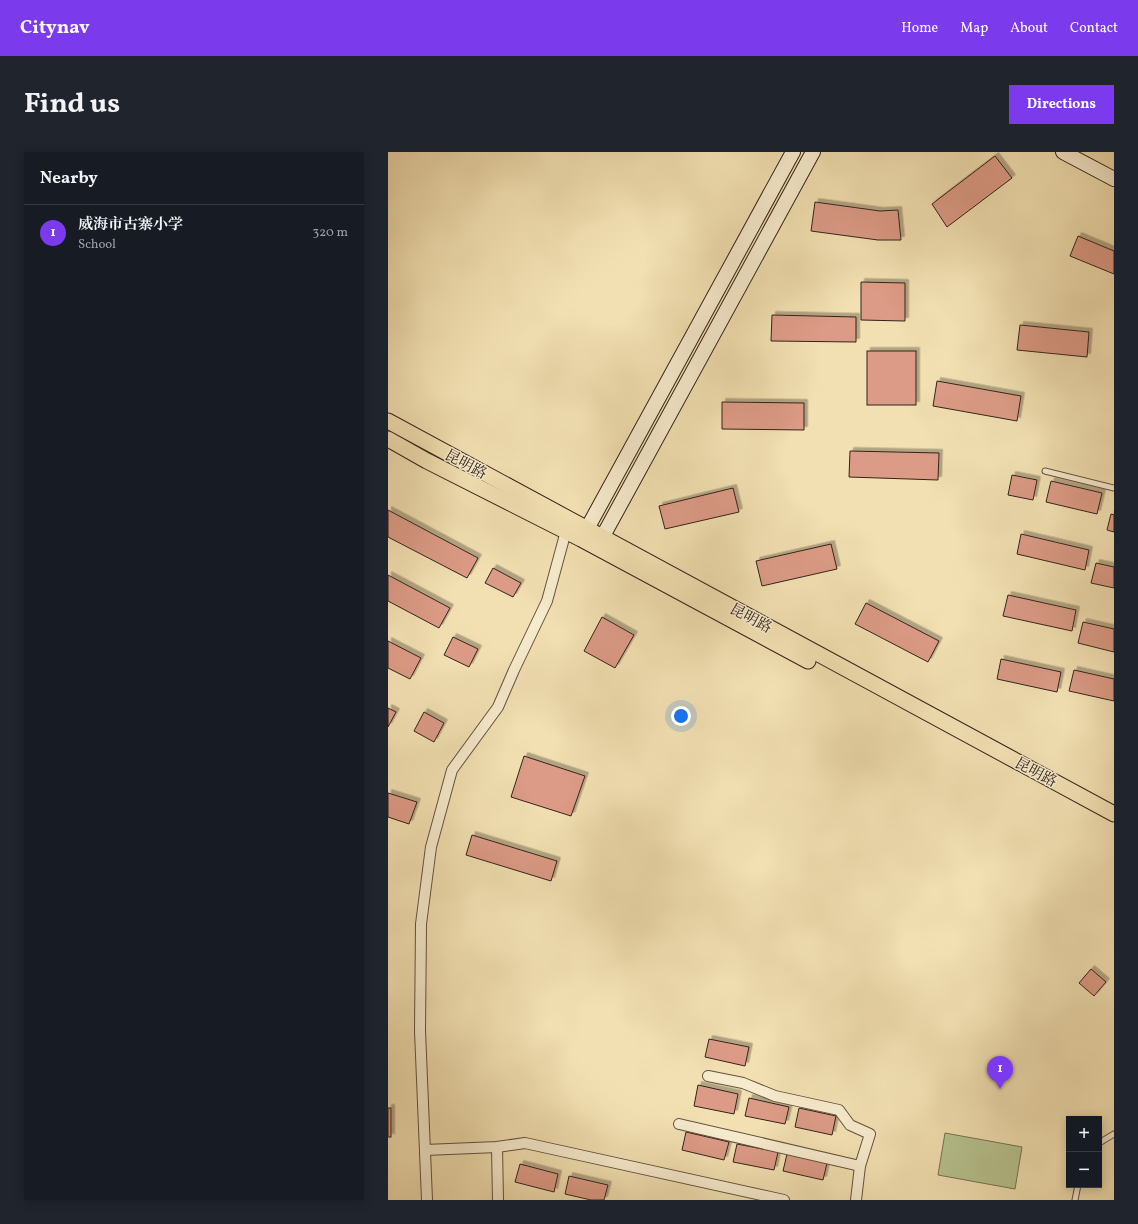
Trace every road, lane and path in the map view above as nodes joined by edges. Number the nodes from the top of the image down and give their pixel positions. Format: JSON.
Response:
{"nodes":[{"id":1,"x":792,"y":152,"type":"edge"},
{"id":2,"x":813,"y":152,"type":"edge"},
{"id":3,"x":1063,"y":152,"type":"edge"},
{"id":4,"x":1114,"y":179,"type":"edge"},
{"id":5,"x":388,"y":421,"type":"edge"},
{"id":6,"x":388,"y":439,"type":"edge"},
{"id":7,"x":1045,"y":471,"type":"dead end"},
{"id":8,"x":1114,"y":488,"type":"edge"},
{"id":9,"x":569,"y":526,"type":"junction"},
{"id":10,"x":584,"y":534,"type":"junction"},
{"id":11,"x":599,"y":542,"type":"junction"},
{"id":12,"x":1114,"y":814,"type":"edge"},
{"id":13,"x":1114,"y":824,"type":"edge"},
{"id":14,"x":708,"y":1076,"type":"dead end"},
{"id":15,"x":679,"y":1124,"type":"dead end"},
{"id":16,"x":1114,"y":1134,"type":"edge"},
{"id":17,"x":1102,"y":1141,"type":"edge"},
{"id":18,"x":497,"y":1147,"type":"junction"},
{"id":19,"x":425,"y":1150,"type":"junction"},
{"id":20,"x":860,"y":1166,"type":"junction"},
{"id":21,"x":1077,"y":1188,"type":"edge"},
{"id":22,"x":501,"y":1199,"type":"edge"},
{"id":23,"x":427,"y":1200,"type":"edge"},
{"id":24,"x":782,"y":1200,"type":"edge"},
{"id":25,"x":856,"y":1200,"type":"edge"},
{"id":26,"x":1075,"y":1200,"type":"edge"}],
"edges":[{"from":1,"to":10,"type":"main road"},
{"from":2,"to":11,"type":"main road"},
{"from":3,"to":4,"type":"main road"},
{"from":5,"to":9,"type":"main road","name":"昆明路"},
{"from":6,"to":9,"type":"main road","name":"昆明路"},
{"from":7,"to":8,"type":"lane"},
{"from":9,"to":10,"type":"main road","name":"昆明路"},
{"from":9,"to":19,"type":"street"},
{"from":10,"to":11,"type":"main road","name":"昆明路"},
{"from":11,"to":12,"type":"main road","name":"昆明路"},
{"from":11,"to":13,"type":"main road","name":"昆明路"},
{"from":14,"to":20,"type":"street"},
{"from":15,"to":20,"type":"street"},
{"from":16,"to":17,"type":"lane"},
{"from":18,"to":19,"type":"street"},
{"from":18,"to":22,"type":"street"},
{"from":18,"to":24,"type":"street"},
{"from":19,"to":23,"type":"street"},
{"from":20,"to":25,"type":"street"},
{"from":21,"to":26,"type":"lane"}]}
